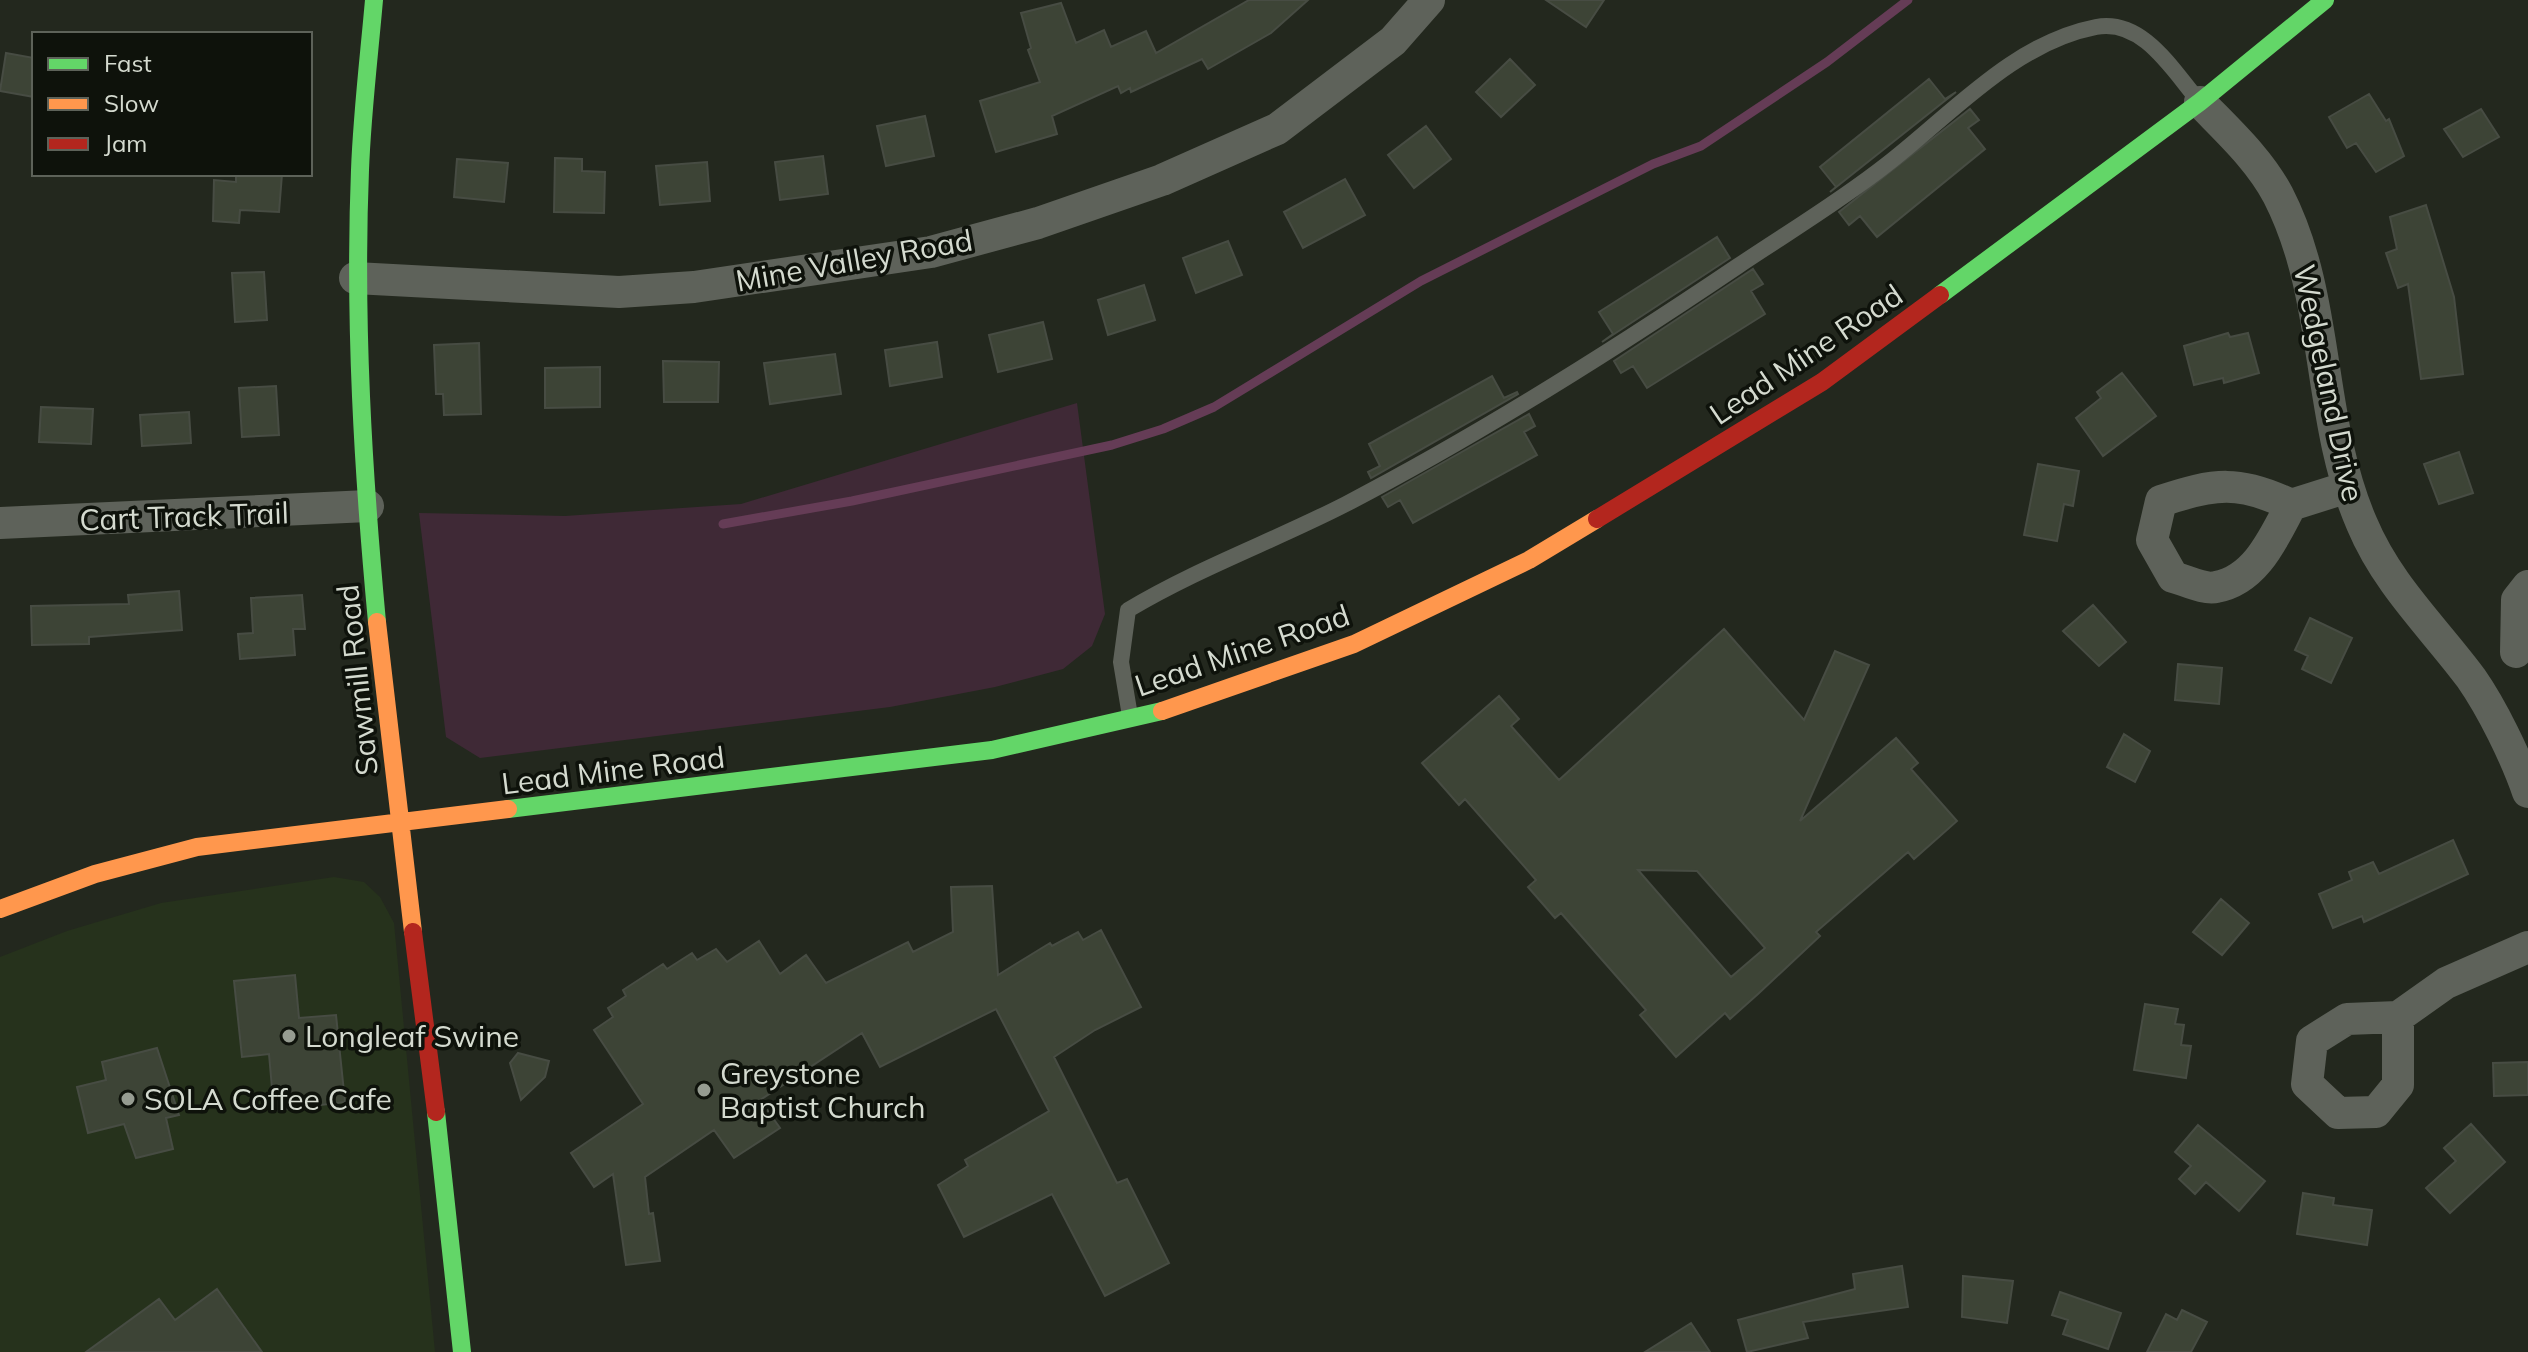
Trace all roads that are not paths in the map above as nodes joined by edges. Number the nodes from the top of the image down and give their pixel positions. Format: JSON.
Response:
{"nodes":[{"id":1,"x":374,"y":0,"type":"edge"},
{"id":2,"x":1429,"y":0,"type":"edge"},
{"id":3,"x":2325,"y":0,"type":"edge"},
{"id":4,"x":2200,"y":102,"type":"junction"},
{"id":5,"x":355,"y":278,"type":"junction"},
{"id":6,"x":2348,"y":487,"type":"junction"},
{"id":7,"x":2291,"y":505,"type":"dead end"},
{"id":8,"x":368,"y":506,"type":"junction"},
{"id":9,"x":0,"y":523,"type":"edge"},
{"id":10,"x":2528,"y":586,"type":"edge"},
{"id":11,"x":2522,"y":653,"type":"edge"},
{"id":12,"x":2472,"y":680,"type":"junction"},
{"id":13,"x":1131,"y":718,"type":"junction"},
{"id":14,"x":2528,"y":792,"type":"edge"},
{"id":15,"x":400,"y":820,"type":"junction"},
{"id":16,"x":0,"y":909,"type":"edge"},
{"id":17,"x":2528,"y":947,"type":"edge"},
{"id":18,"x":2398,"y":1017,"type":"dead end"},
{"id":19,"x":462,"y":1352,"type":"edge"}],
"edges":[{"from":1,"to":5,"type":"main road","name":"Sawmill Road"},
{"from":2,"to":5,"type":"street","name":"Mine Valley Road"},
{"from":3,"to":4,"type":"main road","name":"Lead Mine Road"},
{"from":4,"to":6,"type":"street","name":"Wedgeland Drive"},
{"from":4,"to":13,"type":"main road","name":"Lead Mine Road"},
{"from":4,"to":13,"type":"lane"},
{"from":5,"to":8,"type":"main road","name":"Sawmill Road"},
{"from":6,"to":7,"type":"street"},
{"from":6,"to":12,"type":"street","name":"Wedgeland Drive"},
{"from":8,"to":9,"type":"street","name":"Cart Track Trail"},
{"from":8,"to":15,"type":"main road","name":"Sawmill Road"},
{"from":10,"to":11,"type":"street"},
{"from":11,"to":12,"type":"street"},
{"from":12,"to":14,"type":"street","name":"Wedgeland Drive"},
{"from":13,"to":15,"type":"main road","name":"Lead Mine Road"},
{"from":15,"to":16,"type":"main road","name":"Lead Mine Road"},
{"from":15,"to":19,"type":"main road","name":"Sawmill Road"},
{"from":17,"to":18,"type":"street"}]}
